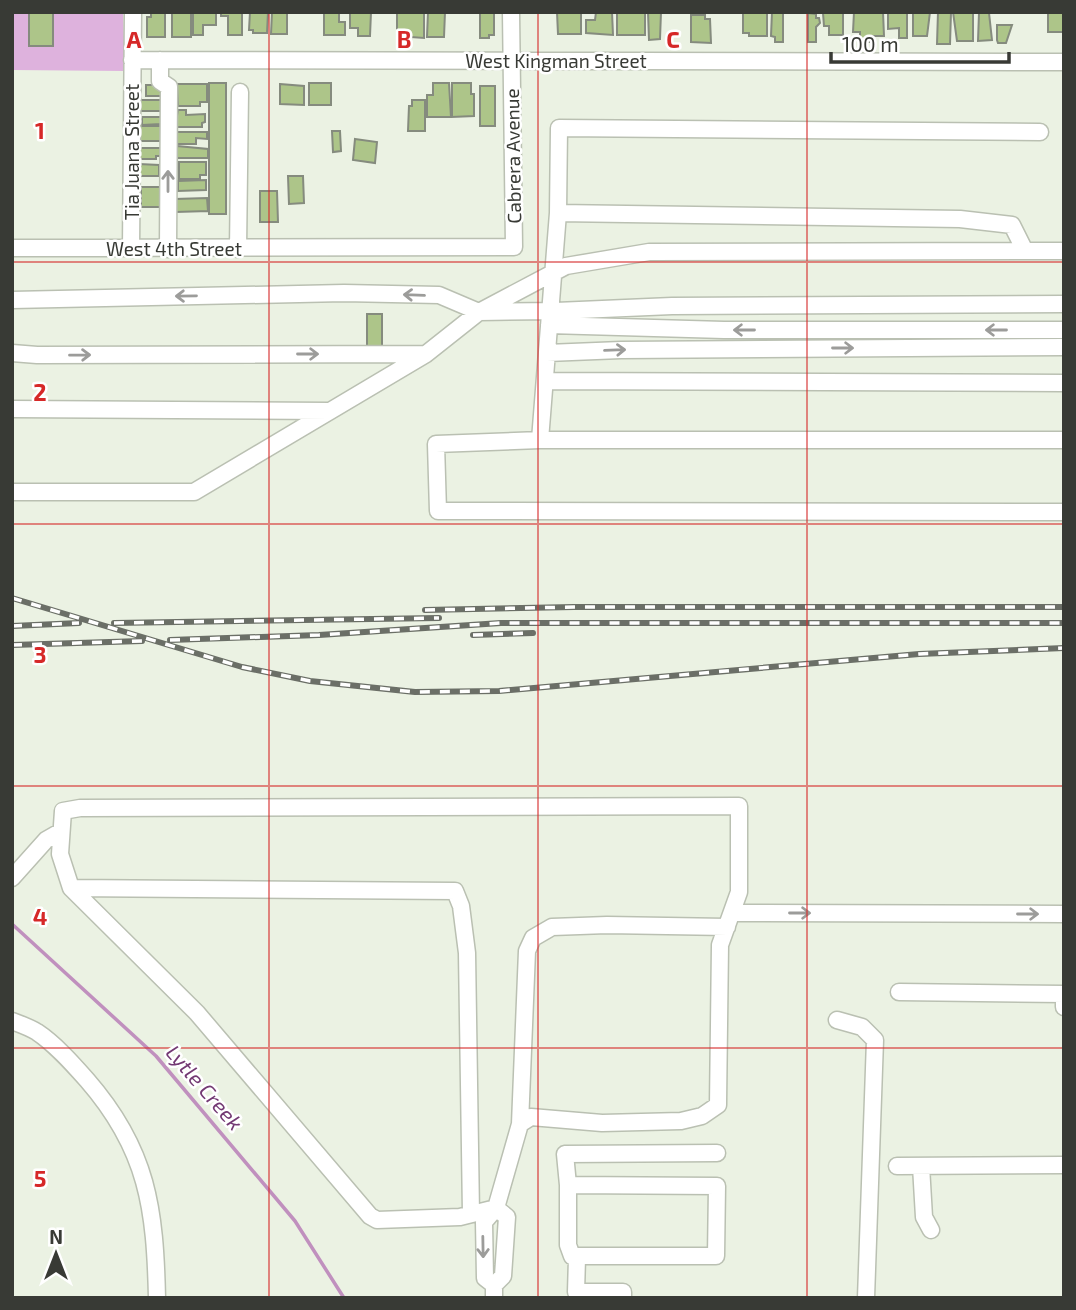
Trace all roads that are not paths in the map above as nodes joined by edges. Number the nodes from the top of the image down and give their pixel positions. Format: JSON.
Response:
{"nodes":[{"id":1,"x":133,"y":12,"type":"edge"},
{"id":2,"x":511,"y":12,"type":"edge"},
{"id":3,"x":132,"y":60,"type":"junction"},
{"id":4,"x":160,"y":60,"type":"junction"},
{"id":5,"x":512,"y":61,"type":"junction"},
{"id":6,"x":1064,"y":62,"type":"edge"},
{"id":7,"x":240,"y":92,"type":"dead end"},
{"id":8,"x":1040,"y":132,"type":"dead end"},
{"id":9,"x":558,"y":213,"type":"junction"},
{"id":10,"x":12,"y":248,"type":"edge"},
{"id":11,"x":335,"y":248,"type":"joint"},
{"id":12,"x":131,"y":249,"type":"junction"},
{"id":13,"x":168,"y":249,"type":"junction"},
{"id":14,"x":239,"y":249,"type":"junction"},
{"id":15,"x":1025,"y":251,"type":"junction"},
{"id":16,"x":1064,"y":251,"type":"edge"},
{"id":17,"x":554,"y":273,"type":"junction"},
{"id":18,"x":12,"y":300,"type":"edge"},
{"id":19,"x":1064,"y":304,"type":"edge"},
{"id":20,"x":479,"y":312,"type":"junction"},
{"id":21,"x":550,"y":318,"type":"junction"},
{"id":22,"x":1064,"y":330,"type":"edge"},
{"id":23,"x":1064,"y":347,"type":"edge"},
{"id":24,"x":12,"y":353,"type":"edge"},
{"id":25,"x":426,"y":354,"type":"junction"},
{"id":26,"x":547,"y":354,"type":"junction"},
{"id":27,"x":545,"y":381,"type":"junction"},
{"id":28,"x":1064,"y":383,"type":"edge"},
{"id":29,"x":12,"y":409,"type":"edge"},
{"id":30,"x":329,"y":411,"type":"junction"},
{"id":31,"x":541,"y":440,"type":"junction"},
{"id":32,"x":1064,"y":440,"type":"edge"},
{"id":33,"x":12,"y":492,"type":"edge"},
{"id":34,"x":1064,"y":512,"type":"edge"},
{"id":35,"x":60,"y":832,"type":"junction"},
{"id":36,"x":12,"y":878,"type":"edge"},
{"id":37,"x":71,"y":888,"type":"junction"},
{"id":38,"x":1064,"y":914,"type":"edge"},
{"id":39,"x":729,"y":920,"type":"junction"},
{"id":40,"x":899,"y":992,"type":"dead end"},
{"id":41,"x":1064,"y":994,"type":"edge"},
{"id":42,"x":1064,"y":1007,"type":"edge"},
{"id":43,"x":837,"y":1020,"type":"dead end"},
{"id":44,"x":12,"y":1021,"type":"edge"},
{"id":45,"x":590,"y":1122,"type":"junction"},
{"id":46,"x":520,"y":1124,"type":"junction"},
{"id":47,"x":717,"y":1153,"type":"dead end"},
{"id":48,"x":590,"y":1154,"type":"junction"},
{"id":49,"x":1064,"y":1165,"type":"edge"},
{"id":50,"x":897,"y":1166,"type":"dead end"},
{"id":51,"x":921,"y":1166,"type":"junction"},
{"id":52,"x":568,"y":1185,"type":"junction"},
{"id":53,"x":496,"y":1208,"type":"junction"},
{"id":54,"x":471,"y":1214,"type":"junction"},
{"id":55,"x":931,"y":1230,"type":"dead end"},
{"id":56,"x":577,"y":1258,"type":"junction"},
{"id":57,"x":494,"y":1292,"type":"edge"},
{"id":58,"x":157,"y":1298,"type":"edge"},
{"id":59,"x":623,"y":1298,"type":"edge"},
{"id":60,"x":866,"y":1298,"type":"edge"}],
"edges":[{"from":1,"to":3,"type":"street","name":"Tia Juana Street"},
{"from":2,"to":5,"type":"street","name":"Cabrera Avenue"},
{"from":3,"to":4,"type":"street","name":"West Kingman Street"},
{"from":3,"to":12,"type":"street","name":"Tia Juana Street"},
{"from":4,"to":5,"type":"street","name":"West Kingman Street"},
{"from":13,"to":4,"type":"street","one_way":true},
{"from":5,"to":6,"type":"street","name":"West Kingman Street"},
{"from":5,"to":11,"type":"street","name":"Cabrera Avenue"},
{"from":7,"to":14,"type":"street"},
{"from":8,"to":9,"type":"street"},
{"from":9,"to":15,"type":"street"},
{"from":9,"to":17,"type":"street"},
{"from":10,"to":12,"type":"street","name":"West 4th Street"},
{"from":11,"to":14,"type":"street","name":"West 4th Street"},
{"from":12,"to":13,"type":"street","name":"West 4th Street"},
{"from":13,"to":14,"type":"street","name":"West 4th Street"},
{"from":15,"to":16,"type":"street"},
{"from":15,"to":17,"type":"street"},
{"from":17,"to":20,"type":"street"},
{"from":17,"to":21,"type":"street"},
{"from":20,"to":18,"type":"street","one_way":true},
{"from":19,"to":21,"type":"street"},
{"from":20,"to":21,"type":"street"},
{"from":20,"to":25,"type":"street"},
{"from":22,"to":21,"type":"street","one_way":true},
{"from":21,"to":26,"type":"street"},
{"from":26,"to":23,"type":"street","one_way":true},
{"from":24,"to":25,"type":"street","one_way":true},
{"from":25,"to":30,"type":"street"},
{"from":26,"to":27,"type":"street"},
{"from":27,"to":28,"type":"street"},
{"from":27,"to":31,"type":"street"},
{"from":29,"to":30,"type":"street"},
{"from":30,"to":33,"type":"street"},
{"from":31,"to":32,"type":"street"},
{"from":31,"to":34,"type":"street"},
{"from":35,"to":36,"type":"street"},
{"from":35,"to":37,"type":"street"},
{"from":35,"to":39,"type":"street"},
{"from":37,"to":54,"type":"street"},
{"from":37,"to":54,"type":"street"},
{"from":39,"to":38,"type":"street","one_way":true},
{"from":39,"to":45,"type":"street"},
{"from":39,"to":46,"type":"street"},
{"from":40,"to":41,"type":"street"},
{"from":41,"to":42,"type":"street"},
{"from":43,"to":60,"type":"street"},
{"from":44,"to":58,"type":"street"},
{"from":45,"to":46,"type":"street"},
{"from":45,"to":48,"type":"street"},
{"from":46,"to":53,"type":"street"},
{"from":47,"to":48,"type":"street"},
{"from":48,"to":52,"type":"street"},
{"from":49,"to":51,"type":"street"},
{"from":50,"to":51,"type":"street"},
{"from":51,"to":55,"type":"street"},
{"from":52,"to":56,"type":"street"},
{"from":52,"to":56,"type":"street"},
{"from":53,"to":54,"type":"street"},
{"from":53,"to":57,"type":"street","one_way":true},
{"from":53,"to":57,"type":"street"},
{"from":56,"to":59,"type":"street"}]}
